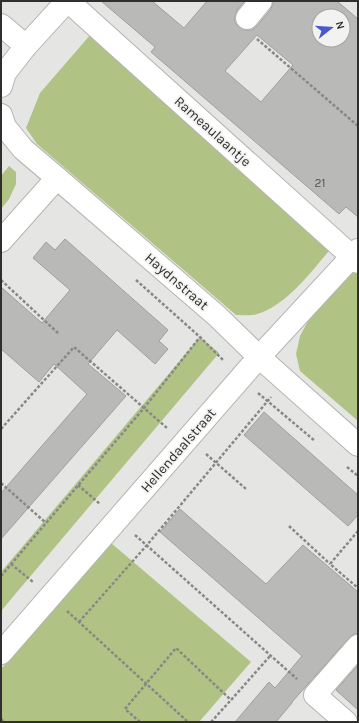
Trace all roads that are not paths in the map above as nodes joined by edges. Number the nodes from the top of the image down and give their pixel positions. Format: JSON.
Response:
{"nodes":[{"id":1,"x":68,"y":1,"type":"edge"},
{"id":2,"x":261,"y":1,"type":"edge"},
{"id":3,"x":247,"y":18,"type":"road end"},
{"id":4,"x":1,"y":24,"type":"edge"},
{"id":5,"x":26,"y":46,"type":"junction"},
{"id":6,"x":1,"y":86,"type":"edge"},
{"id":7,"x":1,"y":115,"type":"edge"},
{"id":8,"x":57,"y":178,"type":"junction"},
{"id":9,"x":1,"y":241,"type":"edge"},
{"id":10,"x":356,"y":256,"type":"edge"},
{"id":11,"x":259,"y":357,"type":"junction"},
{"id":12,"x":358,"y":445,"type":"edge"},
{"id":13,"x":358,"y":646,"type":"edge"},
{"id":14,"x":1,"y":653,"type":"edge"},
{"id":15,"x":346,"y":722,"type":"edge"}],
"edges":[{"from":1,"to":5,"type":"street"},
{"from":1,"to":10,"type":"street","name":"Rameaulaantje"},
{"from":2,"to":3,"type":"street"},
{"from":4,"to":5,"type":"street"},
{"from":5,"to":6,"type":"street"},
{"from":7,"to":8,"type":"street","name":"Haydnstraat"},
{"from":8,"to":9,"type":"street"},
{"from":8,"to":11,"type":"street","name":"Haydnstraat"},
{"from":10,"to":11,"type":"street","name":"Hellendaalstraat"},
{"from":11,"to":12,"type":"street","name":"Haydnstraat"},
{"from":11,"to":14,"type":"street","name":"Hellendaalstraat"},
{"from":13,"to":15,"type":"street"}]}
